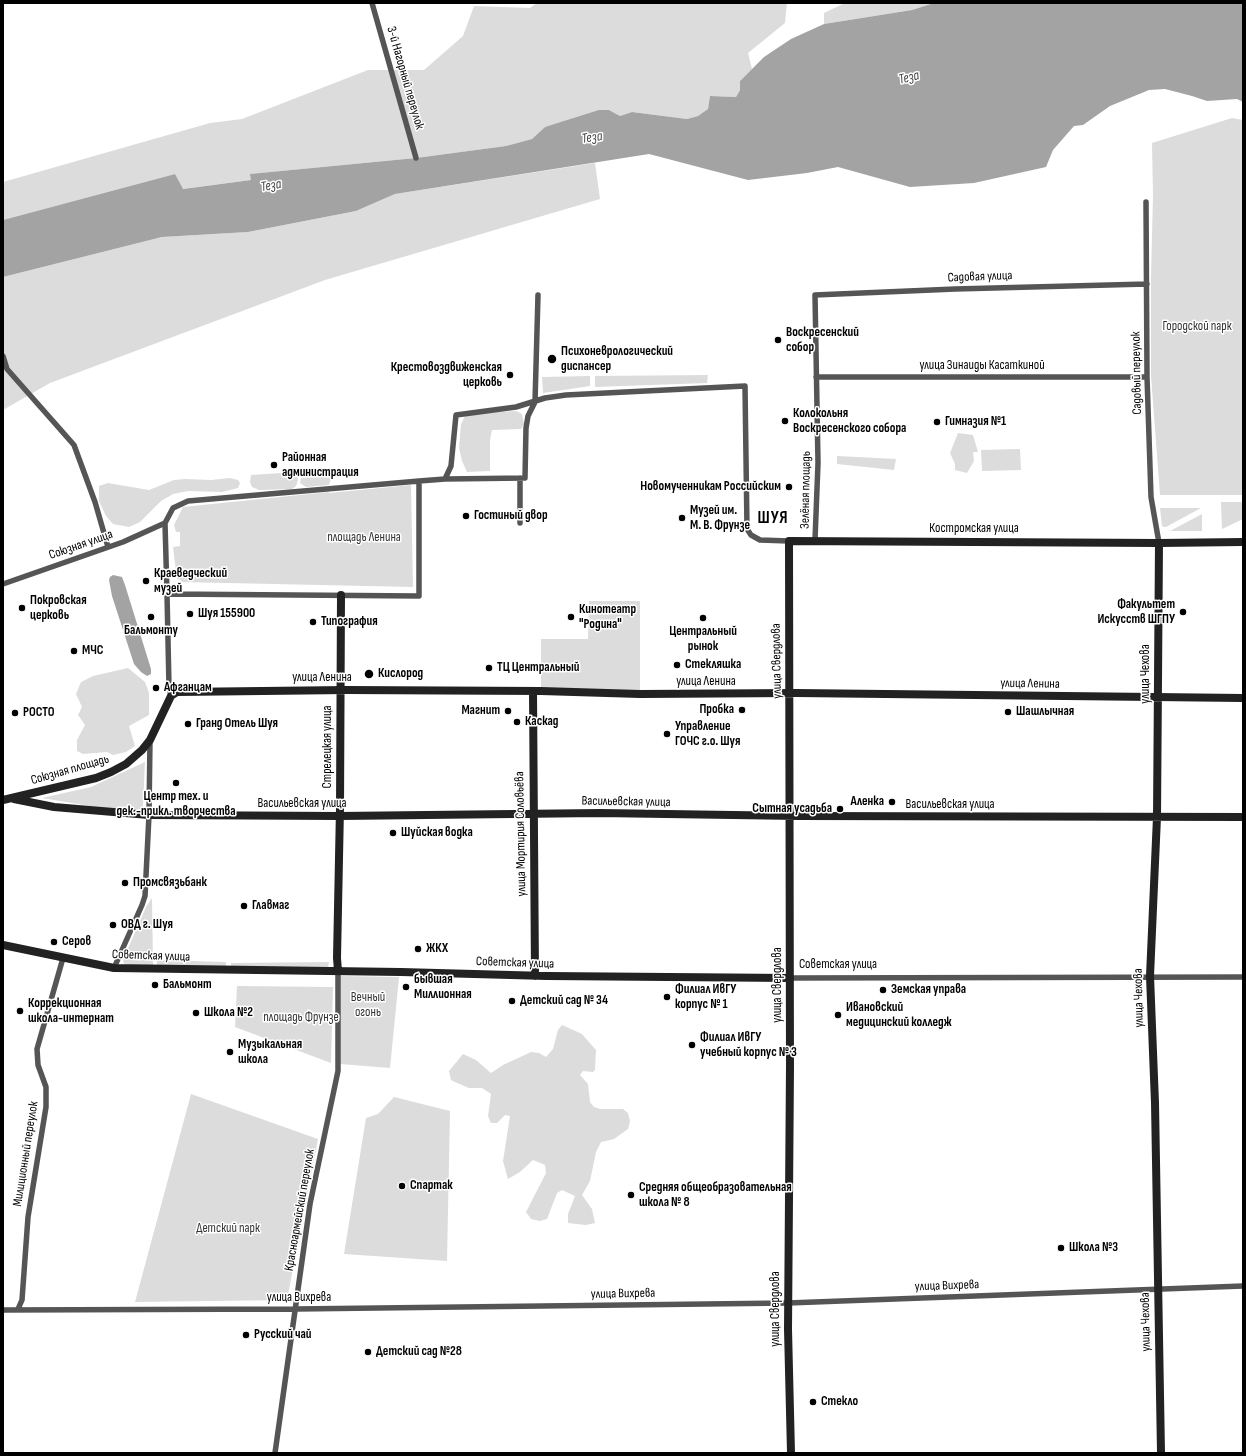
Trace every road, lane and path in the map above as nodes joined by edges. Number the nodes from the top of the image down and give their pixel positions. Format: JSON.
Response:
{"nodes":[{"id":1,"x":372,"y":3,"type":"edge"},
{"id":2,"x":416,"y":158,"type":"dead end"},
{"id":3,"x":1146,"y":202,"type":"dead end"},
{"id":4,"x":1147,"y":284,"type":"junction"},
{"id":5,"x":538,"y":295,"type":"dead end"},
{"id":6,"x":815,"y":295,"type":"joint"},
{"id":7,"x":3,"y":356,"type":"edge"},
{"id":8,"x":816,"y":377,"type":"junction"},
{"id":9,"x":1147,"y":378,"type":"junction"},
{"id":10,"x":535,"y":402,"type":"junction"},
{"id":11,"x":522,"y":478,"type":"junction"},
{"id":12,"x":445,"y":479,"type":"junction"},
{"id":13,"x":419,"y":481,"type":"junction"},
{"id":14,"x":520,"y":522,"type":"dead end"},
{"id":15,"x":165,"y":523,"type":"junction"},
{"id":16,"x":815,"y":540,"type":"junction"},
{"id":17,"x":789,"y":541,"type":"junction"},
{"id":18,"x":1243,"y":542,"type":"edge"},
{"id":19,"x":1159,"y":543,"type":"junction"},
{"id":20,"x":108,"y":547,"type":"junction"},
{"id":21,"x":3,"y":584,"type":"edge"},
{"id":22,"x":167,"y":594,"type":"junction"},
{"id":23,"x":341,"y":595,"type":"junction"},
{"id":24,"x":340,"y":690,"type":"junction"},
{"id":25,"x":533,"y":691,"type":"junction"},
{"id":26,"x":790,"y":694,"type":"junction"},
{"id":27,"x":171,"y":696,"type":"junction"},
{"id":28,"x":1158,"y":697,"type":"junction"},
{"id":29,"x":1243,"y":698,"type":"edge"},
{"id":30,"x":150,"y":740,"type":"junction"},
{"id":31,"x":6,"y":799,"type":"edge"},
{"id":32,"x":533,"y":813,"type":"junction"},
{"id":33,"x":149,"y":815,"type":"junction"},
{"id":34,"x":340,"y":816,"type":"junction"},
{"id":35,"x":789,"y":816,"type":"junction"},
{"id":36,"x":1157,"y":817,"type":"junction"},
{"id":37,"x":1243,"y":817,"type":"edge"},
{"id":38,"x":3,"y":945,"type":"edge"},
{"id":39,"x":63,"y":958,"type":"junction"},
{"id":40,"x":114,"y":968,"type":"junction"},
{"id":41,"x":338,"y":971,"type":"junction"},
{"id":42,"x":535,"y":976,"type":"junction"},
{"id":43,"x":1150,"y":976,"type":"junction"},
{"id":44,"x":1243,"y":977,"type":"edge"},
{"id":45,"x":790,"y":978,"type":"junction"},
{"id":46,"x":1243,"y":1286,"type":"edge"},
{"id":47,"x":1158,"y":1289,"type":"junction"},
{"id":48,"x":788,"y":1303,"type":"junction"},
{"id":49,"x":18,"y":1309,"type":"junction"},
{"id":50,"x":296,"y":1309,"type":"junction"},
{"id":51,"x":3,"y":1310,"type":"edge"},
{"id":52,"x":275,"y":1453,"type":"edge"},
{"id":53,"x":791,"y":1453,"type":"edge"},
{"id":54,"x":1161,"y":1453,"type":"edge"}],
"edges":[{"from":1,"to":2,"type":"street","name":"3-й Нагорный переулок"},
{"from":3,"to":4,"type":"street","name":"Садовый переулок"},
{"from":4,"to":6,"type":"street","name":"Садовая улица"},
{"from":4,"to":9,"type":"street","name":"Садовый переулок"},
{"from":5,"to":10,"type":"street"},
{"from":6,"to":8,"type":"street","name":"Зелёная площадь"},
{"from":7,"to":20,"type":"street"},
{"from":8,"to":9,"type":"street","name":"улица Зинаиды Касаткиной"},
{"from":8,"to":16,"type":"street","name":"Зелёная площадь"},
{"from":9,"to":19,"type":"street","name":"Садовый переулок"},
{"from":10,"to":11,"type":"street"},
{"from":10,"to":12,"type":"street"},
{"from":10,"to":17,"type":"street","name":"Зелёная площадь"},
{"from":11,"to":12,"type":"street"},
{"from":11,"to":14,"type":"street"},
{"from":12,"to":13,"type":"street"},
{"from":13,"to":15,"type":"street"},
{"from":13,"to":23,"type":"street"},
{"from":15,"to":20,"type":"street","name":"Союзная улица"},
{"from":15,"to":22,"type":"street"},
{"from":16,"to":17,"type":"street","name":"Костромская улица"},
{"from":16,"to":19,"type":"street","name":"Костромская улица"},
{"from":17,"to":26,"type":"street","name":"улица Свердлова"},
{"from":18,"to":19,"type":"street","name":"Костромская улица"},
{"from":19,"to":28,"type":"street","name":"улица Чехова"},
{"from":20,"to":21,"type":"street","name":"Союзная улица"},
{"from":22,"to":23,"type":"street"},
{"from":22,"to":27,"type":"street"},
{"from":23,"to":24,"type":"street","name":"Стрелецкая улица"},
{"from":24,"to":25,"type":"street","name":"улица Ленина"},
{"from":24,"to":27,"type":"street","name":"улица Ленина"},
{"from":24,"to":34,"type":"street","name":"Стрелецкая улица"},
{"from":25,"to":26,"type":"street","name":"улица Ленина"},
{"from":25,"to":32,"type":"street","name":"улица Мортирия Соловьёва"},
{"from":26,"to":28,"type":"street","name":"улица Ленина"},
{"from":26,"to":35,"type":"street","name":"улица Свердлова"},
{"from":27,"to":30,"type":"street","name":"Союзная площадь"},
{"from":28,"to":29,"type":"street","name":"улица Ленина"},
{"from":28,"to":36,"type":"street","name":"улица Чехова"},
{"from":30,"to":31,"type":"street","name":"Союзная площадь"},
{"from":30,"to":33,"type":"street"},
{"from":31,"to":33,"type":"street","name":"Васильевская улица"},
{"from":32,"to":34,"type":"street","name":"Васильевская улица"},
{"from":32,"to":35,"type":"street","name":"Васильевская улица"},
{"from":32,"to":42,"type":"street","name":"улица Мортирия Соловьёва"},
{"from":33,"to":34,"type":"street","name":"Васильевская улица"},
{"from":33,"to":40,"type":"street"},
{"from":34,"to":41,"type":"street","name":"Стрелецкая улица"},
{"from":35,"to":36,"type":"street","name":"Васильевская улица"},
{"from":35,"to":45,"type":"street","name":"улица Свердлова"},
{"from":36,"to":37,"type":"street","name":"Васильевская улица"},
{"from":36,"to":43,"type":"street","name":"улица Чехова"},
{"from":38,"to":39,"type":"street","name":"Советская улица"},
{"from":39,"to":40,"type":"street","name":"Советская улица"},
{"from":39,"to":49,"type":"street","name":"Милиционный переулок"},
{"from":40,"to":41,"type":"street","name":"Советская улица"},
{"from":41,"to":42,"type":"street","name":"Советская улица"},
{"from":41,"to":50,"type":"street","name":"Красноармейский переулок"},
{"from":42,"to":45,"type":"street","name":"Советская улица"},
{"from":43,"to":44,"type":"street","name":"Советская улица"},
{"from":43,"to":45,"type":"street","name":"Советская улица"},
{"from":43,"to":47,"type":"street","name":"улица Чехова"},
{"from":45,"to":48,"type":"street","name":"улица Свердлова"},
{"from":46,"to":47,"type":"street","name":"улица Вихрева"},
{"from":47,"to":48,"type":"street","name":"улица Вихрева"},
{"from":47,"to":54,"type":"street","name":"улица Чехова"},
{"from":48,"to":50,"type":"street","name":"улица Вихрева"},
{"from":48,"to":53,"type":"street","name":"улица Свердлова"},
{"from":49,"to":50,"type":"street","name":"улица Вихрева"},
{"from":49,"to":51,"type":"street","name":"улица Вихрева"},
{"from":50,"to":52,"type":"street","name":"Красноармейский переулок"}]}
